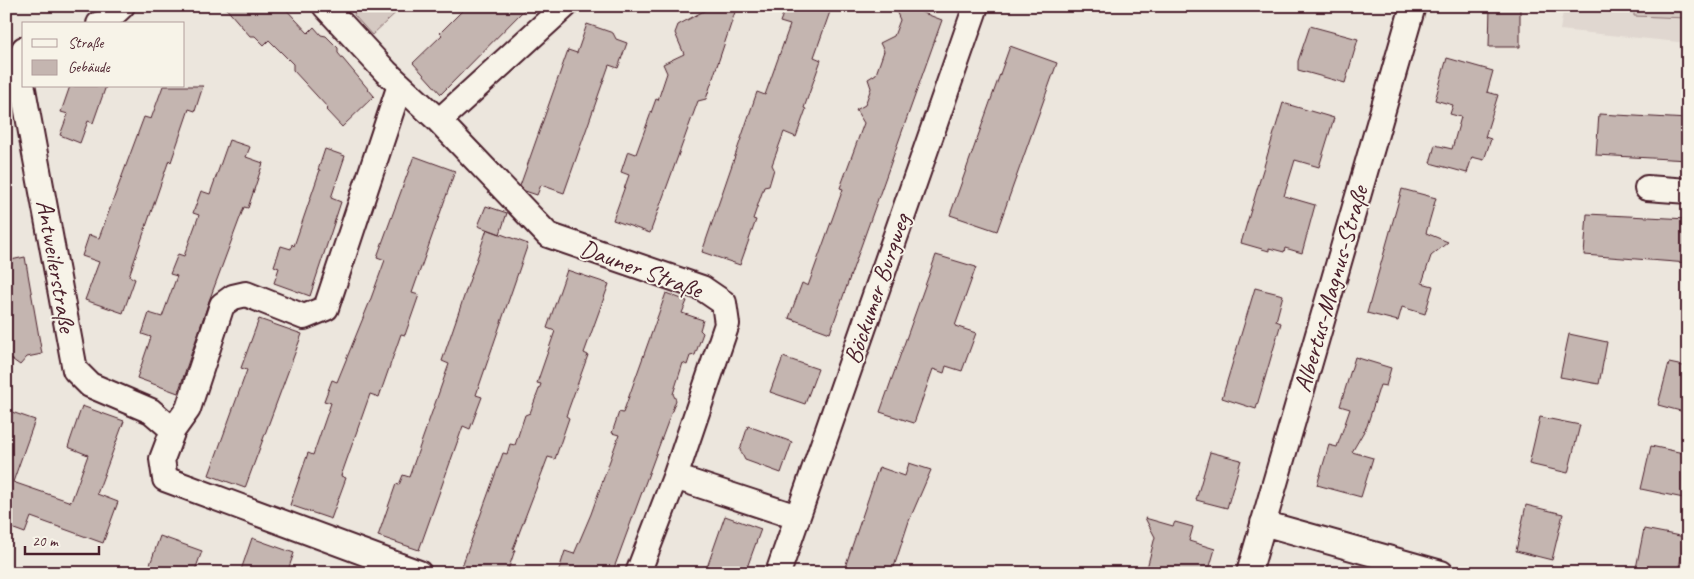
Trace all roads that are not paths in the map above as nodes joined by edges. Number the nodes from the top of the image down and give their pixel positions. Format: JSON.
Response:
{"nodes":[{"id":1,"x":122,"y":6,"type":"edge"},
{"id":2,"x":325,"y":6,"type":"edge"},
{"id":3,"x":565,"y":6,"type":"edge"},
{"id":4,"x":976,"y":6,"type":"edge"},
{"id":5,"x":1412,"y":6,"type":"edge"},
{"id":6,"x":105,"y":22,"type":"edge"},
{"id":7,"x":22,"y":53,"type":"edge"},
{"id":8,"x":22,"y":84,"type":"edge"},
{"id":9,"x":400,"y":84,"type":"junction"},
{"id":10,"x":23,"y":88,"type":"edge"},
{"id":11,"x":439,"y":121,"type":"junction"},
{"id":12,"x":1647,"y":188,"type":"dead end"},
{"id":13,"x":1688,"y":191,"type":"edge"},
{"id":14,"x":173,"y":430,"type":"junction"},
{"id":15,"x":675,"y":477,"type":"junction"},
{"id":16,"x":797,"y":517,"type":"junction"},
{"id":17,"x":1263,"y":523,"type":"junction"},
{"id":18,"x":420,"y":573,"type":"edge"},
{"id":19,"x":638,"y":573,"type":"edge"},
{"id":20,"x":778,"y":573,"type":"edge"},
{"id":21,"x":1249,"y":573,"type":"edge"},
{"id":22,"x":1441,"y":573,"type":"edge"}],
"edges":[{"from":1,"to":6,"type":"street"},
{"from":2,"to":9,"type":"street","name":"Dauner Straße"},
{"from":3,"to":11,"type":"street"},
{"from":4,"to":16,"type":"street","name":"Böckumer Burgweg"},
{"from":5,"to":17,"type":"street","name":"Albertus-Magnus-Straße"},
{"from":7,"to":8,"type":"street","name":"Antweilerstraße"},
{"from":9,"to":11,"type":"street","name":"Dauner Straße"},
{"from":9,"to":14,"type":"street"},
{"from":10,"to":14,"type":"street","name":"Antweilerstraße"},
{"from":11,"to":15,"type":"street","name":"Dauner Straße"},
{"from":12,"to":13,"type":"street"},
{"from":14,"to":18,"type":"street"},
{"from":15,"to":16,"type":"street"},
{"from":15,"to":19,"type":"street"},
{"from":16,"to":20,"type":"street","name":"Böckumer Burgweg"},
{"from":17,"to":21,"type":"street","name":"Albertus-Magnus-Straße"},
{"from":17,"to":22,"type":"street"}]}
